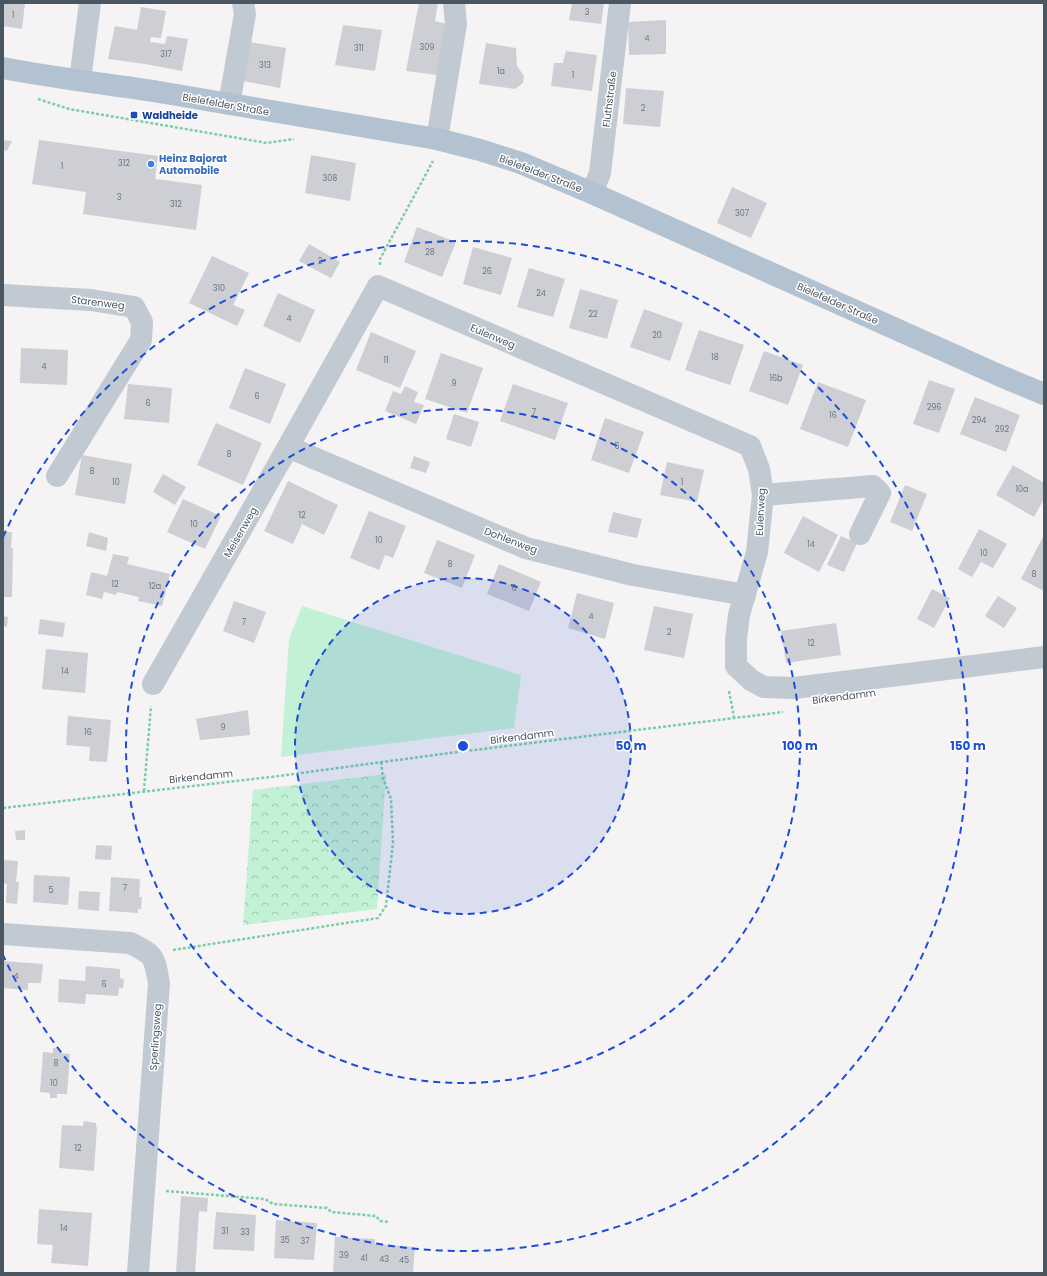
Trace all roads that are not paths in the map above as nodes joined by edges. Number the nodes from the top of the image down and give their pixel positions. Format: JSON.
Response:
{"nodes":[{"id":1,"x":90,"y":3,"type":"edge"},
{"id":2,"x":243,"y":3,"type":"edge"},
{"id":3,"x":454,"y":3,"type":"edge"},
{"id":4,"x":620,"y":3,"type":"edge"},
{"id":5,"x":3,"y":68,"type":"edge"},
{"id":6,"x":80,"y":80,"type":"junction"},
{"id":7,"x":229,"y":104,"type":"junction"},
{"id":8,"x":437,"y":139,"type":"junction"},
{"id":9,"x":592,"y":193,"type":"junction"},
{"id":10,"x":378,"y":286,"type":"joint"},
{"id":11,"x":3,"y":295,"type":"edge"},
{"id":12,"x":1044,"y":394,"type":"edge"},
{"id":13,"x":288,"y":447,"type":"junction"},
{"id":14,"x":57,"y":476,"type":"dead end"},
{"id":15,"x":763,"y":494,"type":"junction"},
{"id":16,"x":860,"y":534,"type":"dead end"},
{"id":17,"x":745,"y":596,"type":"junction"},
{"id":18,"x":1044,"y":657,"type":"edge"},
{"id":19,"x":152,"y":684,"type":"road end"},
{"id":20,"x":3,"y":934,"type":"edge"},
{"id":21,"x":138,"y":1273,"type":"edge"}],
"edges":[{"from":1,"to":6,"type":"street"},
{"from":2,"to":7,"type":"street"},
{"from":3,"to":8,"type":"street"},
{"from":4,"to":9,"type":"street","name":"Fluthstraße"},
{"from":5,"to":6,"type":"main road","name":"Bielefelder Straße"},
{"from":6,"to":7,"type":"main road","name":"Bielefelder Straße"},
{"from":7,"to":8,"type":"main road","name":"Bielefelder Straße"},
{"from":8,"to":9,"type":"main road","name":"Bielefelder Straße"},
{"from":9,"to":12,"type":"main road","name":"Bielefelder Straße"},
{"from":10,"to":13,"type":"street","name":"Meisenweg"},
{"from":10,"to":15,"type":"street","name":"Eulenweg"},
{"from":11,"to":14,"type":"street","name":"Starenweg"},
{"from":13,"to":17,"type":"street","name":"Dohlenweg"},
{"from":13,"to":19,"type":"street","name":"Meisenweg"},
{"from":15,"to":16,"type":"street"},
{"from":15,"to":17,"type":"street","name":"Eulenweg"},
{"from":17,"to":18,"type":"street","name":"Eulenweg"},
{"from":20,"to":21,"type":"street","name":"Sperlingsweg"}]}
